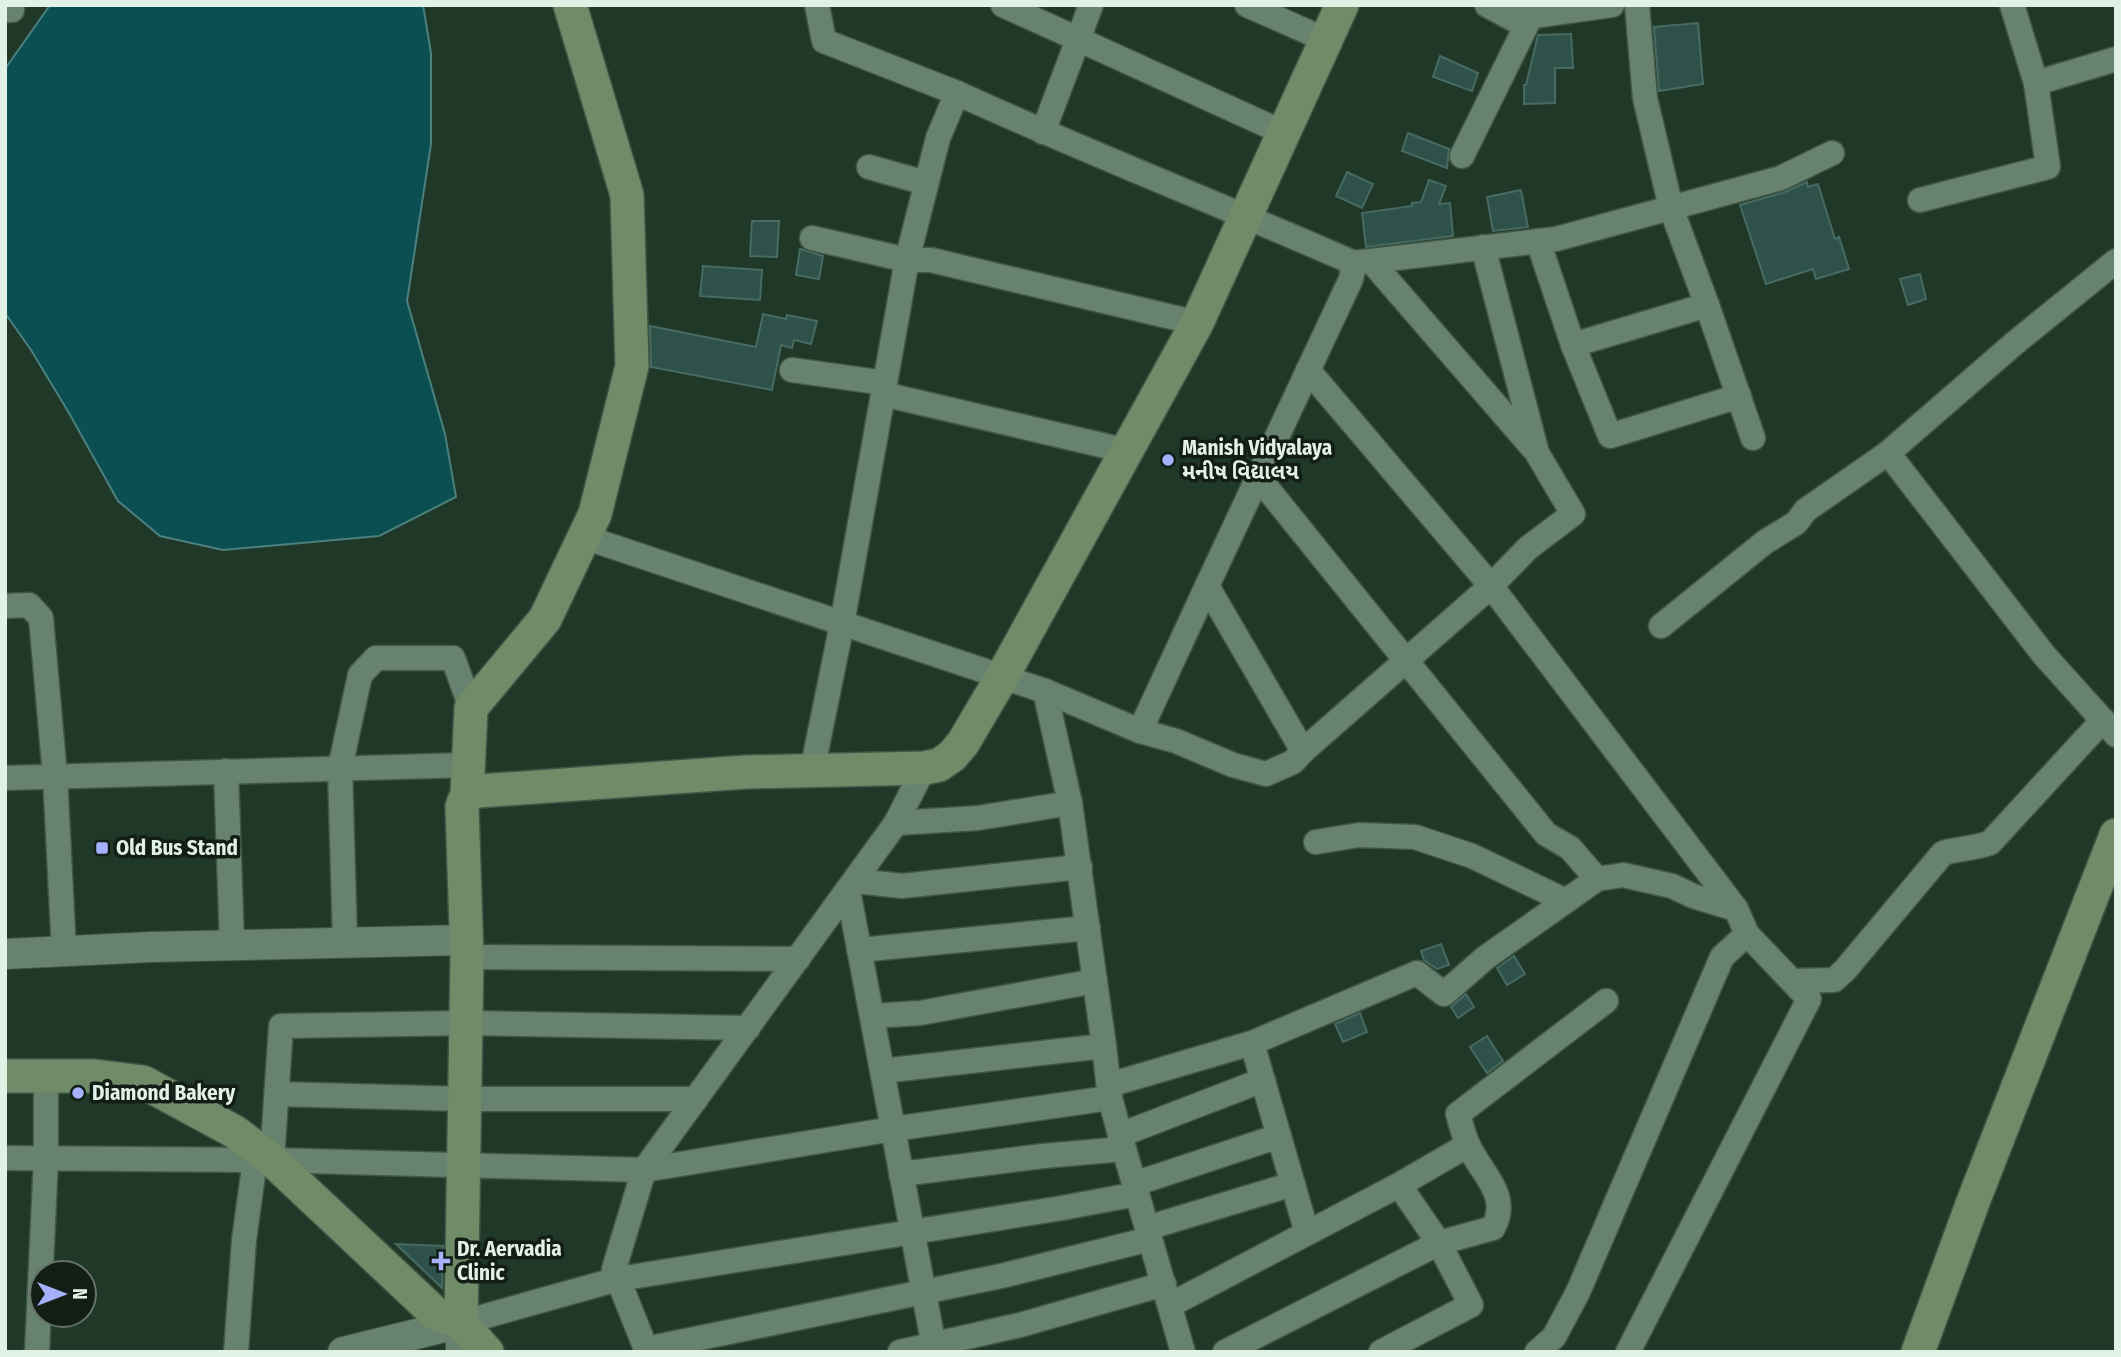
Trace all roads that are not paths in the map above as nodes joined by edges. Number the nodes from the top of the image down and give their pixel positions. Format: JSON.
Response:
{"nodes":[{"id":1,"x":570,"y":5,"type":"edge"},
{"id":2,"x":817,"y":5,"type":"edge"},
{"id":3,"x":1003,"y":5,"type":"edge"},
{"id":4,"x":1091,"y":5,"type":"edge"},
{"id":5,"x":1247,"y":5,"type":"edge"},
{"id":6,"x":1342,"y":5,"type":"edge"},
{"id":7,"x":1487,"y":5,"type":"edge"},
{"id":8,"x":1612,"y":5,"type":"edge"},
{"id":9,"x":1637,"y":5,"type":"edge"},
{"id":10,"x":2012,"y":5,"type":"edge"},
{"id":11,"x":1535,"y":11,"type":"edge"},
{"id":12,"x":1077,"y":39,"type":"junction"},
{"id":13,"x":1326,"y":40,"type":"junction"},
{"id":14,"x":2116,"y":59,"type":"edge"},
{"id":15,"x":2036,"y":83,"type":"junction"},
{"id":16,"x":957,"y":93,"type":"junction"},
{"id":17,"x":1042,"y":132,"type":"junction"},
{"id":18,"x":1284,"y":133,"type":"junction"},
{"id":19,"x":1832,"y":153,"type":"dead end"},
{"id":20,"x":1462,"y":156,"type":"dead end"},
{"id":21,"x":869,"y":167,"type":"dead end"},
{"id":22,"x":926,"y":183,"type":"junction"},
{"id":23,"x":1920,"y":200,"type":"dead end"},
{"id":24,"x":1671,"y":208,"type":"junction"},
{"id":25,"x":1247,"y":216,"type":"junction"},
{"id":26,"x":812,"y":238,"type":"dead end"},
{"id":27,"x":1538,"y":241,"type":"junction"},
{"id":28,"x":1483,"y":247,"type":"junction"},
{"id":29,"x":907,"y":260,"type":"junction"},
{"id":30,"x":2116,"y":261,"type":"edge"},
{"id":31,"x":1362,"y":262,"type":"junction"},
{"id":32,"x":1707,"y":305,"type":"junction"},
{"id":33,"x":1197,"y":323,"type":"junction"},
{"id":34,"x":1573,"y":345,"type":"junction"},
{"id":35,"x":792,"y":369,"type":"dead end"},
{"id":36,"x":1308,"y":370,"type":"junction"},
{"id":37,"x":884,"y":389,"type":"junction"},
{"id":38,"x":1739,"y":396,"type":"junction"},
{"id":39,"x":1753,"y":438,"type":"dead end"},
{"id":40,"x":1127,"y":451,"type":"junction"},
{"id":41,"x":1537,"y":453,"type":"junction"},
{"id":42,"x":1888,"y":453,"type":"junction"},
{"id":43,"x":1258,"y":477,"type":"junction"},
{"id":44,"x":584,"y":537,"type":"junction"},
{"id":45,"x":1207,"y":586,"type":"junction"},
{"id":46,"x":1491,"y":586,"type":"junction"},
{"id":47,"x":5,"y":606,"type":"edge"},
{"id":48,"x":842,"y":624,"type":"junction"},
{"id":49,"x":1661,"y":626,"type":"dead end"},
{"id":50,"x":1406,"y":661,"type":"junction"},
{"id":51,"x":1002,"y":677,"type":"junction"},
{"id":52,"x":1045,"y":691,"type":"junction"},
{"id":53,"x":471,"y":708,"type":"junction"},
{"id":54,"x":2109,"y":728,"type":"edge"},
{"id":55,"x":1140,"y":731,"type":"junction"},
{"id":56,"x":1303,"y":751,"type":"junction"},
{"id":57,"x":340,"y":768,"type":"junction"},
{"id":58,"x":924,"y":768,"type":"junction"},
{"id":59,"x":226,"y":771,"type":"junction"},
{"id":60,"x":812,"y":771,"type":"junction"},
{"id":61,"x":55,"y":776,"type":"junction"},
{"id":62,"x":5,"y":778,"type":"edge"},
{"id":63,"x":468,"y":780,"type":"junction"},
{"id":64,"x":1070,"y":803,"type":"junction"},
{"id":65,"x":896,"y":823,"type":"junction"},
{"id":66,"x":2116,"y":835,"type":"edge"},
{"id":67,"x":1316,"y":842,"type":"dead end"},
{"id":68,"x":1080,"y":867,"type":"junction"},
{"id":69,"x":1597,"y":879,"type":"junction"},
{"id":70,"x":851,"y":886,"type":"junction"},
{"id":71,"x":1566,"y":901,"type":"junction"},
{"id":72,"x":1735,"y":909,"type":"junction"},
{"id":73,"x":1088,"y":928,"type":"junction"},
{"id":74,"x":1747,"y":934,"type":"junction"},
{"id":75,"x":345,"y":942,"type":"junction"},
{"id":76,"x":232,"y":945,"type":"junction"},
{"id":77,"x":467,"y":949,"type":"junction"},
{"id":78,"x":859,"y":950,"type":"junction"},
{"id":79,"x":64,"y":951,"type":"junction"},
{"id":80,"x":5,"y":954,"type":"edge"},
{"id":81,"x":798,"y":959,"type":"junction"},
{"id":82,"x":1095,"y":981,"type":"junction"},
{"id":83,"x":1793,"y":982,"type":"junction"},
{"id":84,"x":1606,"y":1001,"type":"dead end"},
{"id":85,"x":872,"y":1016,"type":"junction"},
{"id":86,"x":467,"y":1023,"type":"junction"},
{"id":87,"x":748,"y":1028,"type":"junction"},
{"id":88,"x":1252,"y":1043,"type":"junction"},
{"id":89,"x":1104,"y":1046,"type":"junction"},
{"id":90,"x":882,"y":1071,"type":"junction"},
{"id":91,"x":5,"y":1076,"type":"edge"},
{"id":92,"x":46,"y":1076,"type":"junction"},
{"id":93,"x":1263,"y":1080,"type":"junction"},
{"id":94,"x":1109,"y":1091,"type":"junction"},
{"id":95,"x":277,"y":1094,"type":"junction"},
{"id":96,"x":466,"y":1099,"type":"junction"},
{"id":97,"x":696,"y":1099,"type":"junction"},
{"id":98,"x":893,"y":1129,"type":"junction"},
{"id":99,"x":1279,"y":1136,"type":"junction"},
{"id":100,"x":1122,"y":1142,"type":"junction"},
{"id":101,"x":1468,"y":1145,"type":"junction"},
{"id":102,"x":5,"y":1158,"type":"edge"},
{"id":103,"x":46,"y":1158,"type":"junction"},
{"id":104,"x":264,"y":1160,"type":"junction"},
{"id":105,"x":465,"y":1166,"type":"junction"},
{"id":106,"x":644,"y":1170,"type":"junction"},
{"id":107,"x":901,"y":1174,"type":"junction"},
{"id":108,"x":1293,"y":1184,"type":"junction"},
{"id":109,"x":1399,"y":1185,"type":"junction"},
{"id":110,"x":1135,"y":1189,"type":"junction"},
{"id":111,"x":912,"y":1232,"type":"junction"},
{"id":112,"x":1307,"y":1233,"type":"junction"},
{"id":113,"x":1149,"y":1234,"type":"junction"},
{"id":114,"x":1439,"y":1243,"type":"junction"},
{"id":115,"x":618,"y":1279,"type":"junction"},
{"id":116,"x":923,"y":1293,"type":"junction"},
{"id":117,"x":1167,"y":1295,"type":"junction"},
{"id":118,"x":461,"y":1337,"type":"edge"},
{"id":119,"x":934,"y":1348,"type":"edge"},
{"id":120,"x":351,"y":1351,"type":"edge"},
{"id":121,"x":646,"y":1351,"type":"edge"},
{"id":122,"x":37,"y":1352,"type":"edge"},
{"id":123,"x":236,"y":1352,"type":"edge"},
{"id":124,"x":487,"y":1352,"type":"edge"},
{"id":125,"x":900,"y":1352,"type":"edge"},
{"id":126,"x":1183,"y":1352,"type":"edge"},
{"id":127,"x":1225,"y":1352,"type":"edge"},
{"id":128,"x":1381,"y":1352,"type":"edge"},
{"id":129,"x":1537,"y":1352,"type":"edge"},
{"id":130,"x":1628,"y":1352,"type":"edge"},
{"id":131,"x":1919,"y":1352,"type":"edge"}],
"edges":[{"from":1,"to":44,"type":"main road"},
{"from":2,"to":16,"type":"street"},
{"from":3,"to":12,"type":"street"},
{"from":4,"to":12,"type":"street"},
{"from":5,"to":13,"type":"street"},
{"from":6,"to":13,"type":"main road"},
{"from":7,"to":11,"type":"street"},
{"from":8,"to":11,"type":"street"},
{"from":9,"to":24,"type":"street"},
{"from":10,"to":15,"type":"street"},
{"from":11,"to":20,"type":"street"},
{"from":12,"to":17,"type":"street"},
{"from":12,"to":18,"type":"street"},
{"from":13,"to":18,"type":"main road"},
{"from":14,"to":15,"type":"street"},
{"from":15,"to":23,"type":"street"},
{"from":16,"to":17,"type":"street"},
{"from":16,"to":22,"type":"street"},
{"from":17,"to":25,"type":"street"},
{"from":18,"to":25,"type":"main road"},
{"from":19,"to":24,"type":"street"},
{"from":21,"to":22,"type":"street"},
{"from":22,"to":29,"type":"street"},
{"from":24,"to":27,"type":"street"},
{"from":24,"to":32,"type":"street"},
{"from":25,"to":31,"type":"street"},
{"from":25,"to":33,"type":"main road"},
{"from":26,"to":29,"type":"street"},
{"from":27,"to":28,"type":"street"},
{"from":27,"to":34,"type":"street"},
{"from":28,"to":31,"type":"street"},
{"from":28,"to":41,"type":"street"},
{"from":29,"to":33,"type":"street"},
{"from":29,"to":37,"type":"street"},
{"from":30,"to":42,"type":"street"},
{"from":31,"to":36,"type":"street"},
{"from":31,"to":41,"type":"street"},
{"from":32,"to":34,"type":"street"},
{"from":32,"to":38,"type":"street"},
{"from":33,"to":40,"type":"main road"},
{"from":34,"to":38,"type":"street"},
{"from":35,"to":37,"type":"street"},
{"from":36,"to":43,"type":"street"},
{"from":36,"to":46,"type":"street"},
{"from":37,"to":40,"type":"street"},
{"from":37,"to":48,"type":"street"},
{"from":38,"to":39,"type":"street"},
{"from":40,"to":51,"type":"main road"},
{"from":41,"to":46,"type":"street"},
{"from":42,"to":49,"type":"street"},
{"from":42,"to":54,"type":"street"},
{"from":43,"to":45,"type":"street"},
{"from":43,"to":50,"type":"street"},
{"from":44,"to":48,"type":"street"},
{"from":44,"to":53,"type":"main road"},
{"from":45,"to":55,"type":"street"},
{"from":45,"to":56,"type":"street"},
{"from":46,"to":50,"type":"street"},
{"from":46,"to":72,"type":"street"},
{"from":47,"to":61,"type":"street"},
{"from":48,"to":51,"type":"street"},
{"from":48,"to":60,"type":"street"},
{"from":50,"to":56,"type":"street"},
{"from":50,"to":69,"type":"street"},
{"from":51,"to":52,"type":"street"},
{"from":51,"to":58,"type":"main road"},
{"from":52,"to":55,"type":"street"},
{"from":52,"to":64,"type":"street"},
{"from":53,"to":57,"type":"street"},
{"from":53,"to":63,"type":"main road"},
{"from":54,"to":83,"type":"street"},
{"from":55,"to":56,"type":"street"},
{"from":57,"to":59,"type":"street"},
{"from":57,"to":63,"type":"street"},
{"from":57,"to":75,"type":"street"},
{"from":58,"to":60,"type":"main road"},
{"from":58,"to":65,"type":"street"},
{"from":59,"to":61,"type":"street"},
{"from":59,"to":76,"type":"street"},
{"from":60,"to":63,"type":"main road"},
{"from":61,"to":62,"type":"street"},
{"from":61,"to":79,"type":"street"},
{"from":63,"to":77,"type":"main road"},
{"from":64,"to":65,"type":"street"},
{"from":64,"to":68,"type":"street"},
{"from":65,"to":70,"type":"street"},
{"from":66,"to":131,"type":"main road"},
{"from":67,"to":71,"type":"street"},
{"from":68,"to":70,"type":"street"},
{"from":68,"to":73,"type":"street"},
{"from":69,"to":71,"type":"street"},
{"from":69,"to":72,"type":"street"},
{"from":70,"to":78,"type":"street"},
{"from":70,"to":81,"type":"street"},
{"from":71,"to":88,"type":"street"},
{"from":72,"to":74,"type":"street"},
{"from":73,"to":78,"type":"street"},
{"from":73,"to":82,"type":"street"},
{"from":74,"to":83,"type":"street"},
{"from":74,"to":129,"type":"street"},
{"from":75,"to":76,"type":"street"},
{"from":75,"to":77,"type":"street"},
{"from":76,"to":79,"type":"street"},
{"from":77,"to":81,"type":"street"},
{"from":77,"to":86,"type":"main road"},
{"from":78,"to":85,"type":"street"},
{"from":79,"to":80,"type":"street"},
{"from":81,"to":87,"type":"street"},
{"from":82,"to":85,"type":"street"},
{"from":82,"to":89,"type":"street"},
{"from":83,"to":130,"type":"street"},
{"from":84,"to":101,"type":"street"},
{"from":85,"to":90,"type":"street"},
{"from":86,"to":87,"type":"street"},
{"from":86,"to":95,"type":"street"},
{"from":86,"to":96,"type":"main road"},
{"from":87,"to":97,"type":"street"},
{"from":88,"to":93,"type":"street"},
{"from":88,"to":94,"type":"street"},
{"from":89,"to":90,"type":"street"},
{"from":89,"to":94,"type":"street"},
{"from":90,"to":98,"type":"street"},
{"from":91,"to":92,"type":"main road"},
{"from":92,"to":103,"type":"street"},
{"from":92,"to":104,"type":"main road"},
{"from":93,"to":99,"type":"street"},
{"from":93,"to":100,"type":"street"},
{"from":94,"to":98,"type":"street"},
{"from":94,"to":100,"type":"street"},
{"from":95,"to":96,"type":"street"},
{"from":95,"to":104,"type":"street"},
{"from":96,"to":97,"type":"street"},
{"from":96,"to":105,"type":"main road"},
{"from":97,"to":106,"type":"street"},
{"from":98,"to":106,"type":"street"},
{"from":98,"to":107,"type":"street"},
{"from":99,"to":108,"type":"street"},
{"from":99,"to":110,"type":"street"},
{"from":100,"to":107,"type":"street"},
{"from":100,"to":110,"type":"street"},
{"from":101,"to":109,"type":"street"},
{"from":101,"to":114,"type":"street"},
{"from":102,"to":103,"type":"street"},
{"from":103,"to":104,"type":"street"},
{"from":103,"to":122,"type":"street"},
{"from":104,"to":105,"type":"street"},
{"from":104,"to":118,"type":"main road"},
{"from":104,"to":123,"type":"street"},
{"from":105,"to":106,"type":"street"},
{"from":105,"to":118,"type":"main road"},
{"from":106,"to":115,"type":"street"},
{"from":107,"to":111,"type":"street"},
{"from":108,"to":112,"type":"street"},
{"from":108,"to":113,"type":"street"},
{"from":109,"to":112,"type":"street"},
{"from":109,"to":114,"type":"street"},
{"from":110,"to":111,"type":"street"},
{"from":110,"to":113,"type":"street"},
{"from":111,"to":115,"type":"street"},
{"from":111,"to":116,"type":"street"},
{"from":112,"to":117,"type":"street"},
{"from":113,"to":116,"type":"street"},
{"from":113,"to":117,"type":"street"},
{"from":114,"to":127,"type":"street"},
{"from":114,"to":128,"type":"street"},
{"from":115,"to":118,"type":"street"},
{"from":115,"to":121,"type":"street"},
{"from":116,"to":119,"type":"street"},
{"from":116,"to":121,"type":"street"},
{"from":117,"to":119,"type":"street"},
{"from":117,"to":126,"type":"street"},
{"from":118,"to":120,"type":"street"},
{"from":118,"to":124,"type":"main road"},
{"from":119,"to":125,"type":"street"}]}
